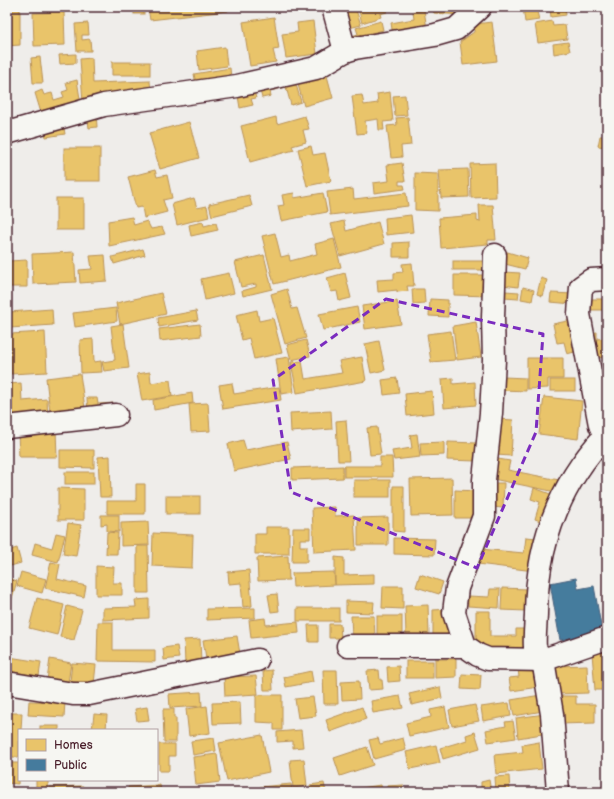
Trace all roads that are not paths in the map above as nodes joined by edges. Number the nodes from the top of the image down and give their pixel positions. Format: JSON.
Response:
{"nodes":[{"id":1,"x":333,"y":7,"type":"edge"},
{"id":2,"x":480,"y":7,"type":"edge"},
{"id":3,"x":345,"y":51,"type":"junction"},
{"id":4,"x":7,"y":133,"type":"edge"},
{"id":5,"x":496,"y":255,"type":"dead end"},
{"id":6,"x":607,"y":279,"type":"edge"},
{"id":7,"x":116,"y":415,"type":"dead end"},
{"id":8,"x":7,"y":427,"type":"edge"},
{"id":9,"x":606,"y":444,"type":"edge"},
{"id":10,"x":607,"y":638,"type":"edge"},
{"id":11,"x":348,"y":646,"type":"dead end"},
{"id":12,"x":464,"y":646,"type":"junction"},
{"id":13,"x":257,"y":660,"type":"dead end"},
{"id":14,"x":543,"y":660,"type":"junction"},
{"id":15,"x":7,"y":683,"type":"edge"},
{"id":16,"x":558,"y":792,"type":"edge"}],
"edges":[{"from":1,"to":3,"type":"street"},
{"from":2,"to":3,"type":"street"},
{"from":3,"to":4,"type":"street"},
{"from":5,"to":12,"type":"street"},
{"from":6,"to":9,"type":"street"},
{"from":7,"to":8,"type":"street"},
{"from":9,"to":14,"type":"street"},
{"from":10,"to":14,"type":"street"},
{"from":11,"to":12,"type":"street"},
{"from":12,"to":14,"type":"street"},
{"from":13,"to":15,"type":"street"},
{"from":14,"to":16,"type":"street"}]}
